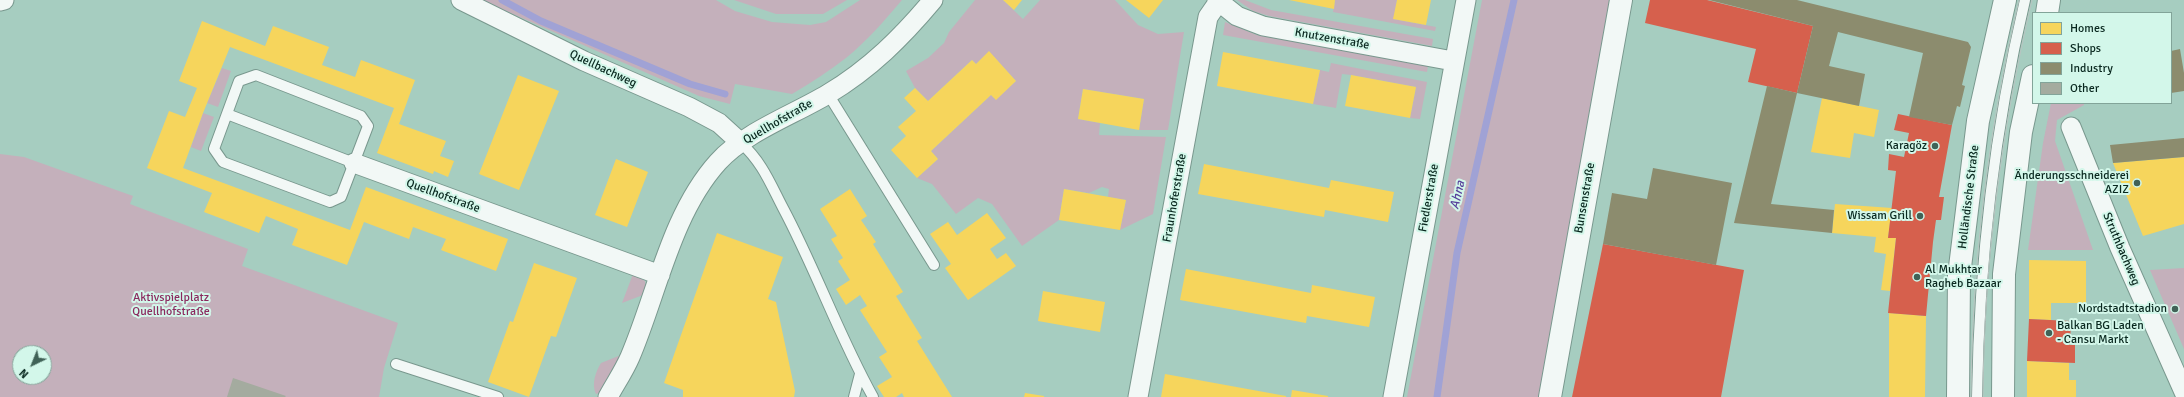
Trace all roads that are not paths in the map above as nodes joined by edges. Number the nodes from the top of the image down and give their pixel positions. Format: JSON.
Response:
{"nodes":[{"id":1,"x":4,"y":0,"type":"edge"},
{"id":2,"x":461,"y":0,"type":"edge"},
{"id":3,"x":933,"y":0,"type":"edge"},
{"id":4,"x":1466,"y":0,"type":"edge"},
{"id":5,"x":1621,"y":0,"type":"edge"},
{"id":6,"x":2005,"y":0,"type":"edge"},
{"id":7,"x":2025,"y":0,"type":"edge"},
{"id":8,"x":2049,"y":0,"type":"edge"},
{"id":9,"x":0,"y":1,"type":"edge"},
{"id":10,"x":1218,"y":1,"type":"edge"},
{"id":11,"x":2046,"y":12,"type":"edge"},
{"id":12,"x":1453,"y":61,"type":"junction"},
{"id":13,"x":2032,"y":81,"type":"edge"},
{"id":14,"x":828,"y":94,"type":"junction"},
{"id":15,"x":227,"y":114,"type":"junction"},
{"id":16,"x":2071,"y":127,"type":"dead end"},
{"id":17,"x":741,"y":143,"type":"junction"},
{"id":18,"x":354,"y":163,"type":"junction"},
{"id":19,"x":934,"y":265,"type":"dead end"},
{"id":20,"x":660,"y":274,"type":"junction"},
{"id":21,"x":396,"y":364,"type":"dead end"},
{"id":22,"x":860,"y":374,"type":"junction"},
{"id":23,"x":2184,"y":392,"type":"edge"},
{"id":24,"x":498,"y":397,"type":"edge"},
{"id":25,"x":608,"y":397,"type":"edge"},
{"id":26,"x":854,"y":397,"type":"edge"},
{"id":27,"x":873,"y":397,"type":"edge"},
{"id":28,"x":1138,"y":397,"type":"edge"},
{"id":29,"x":1393,"y":397,"type":"edge"},
{"id":30,"x":1550,"y":397,"type":"edge"},
{"id":31,"x":1958,"y":397,"type":"edge"},
{"id":32,"x":1977,"y":397,"type":"edge"},
{"id":33,"x":2003,"y":397,"type":"edge"}],
"edges":[{"from":1,"to":9,"type":"street"},
{"from":2,"to":17,"type":"street","name":"Quellbachweg"},
{"from":3,"to":14,"type":"street","name":"Quellhofstraße"},
{"from":4,"to":12,"type":"street","name":"Fiedlerstraße"},
{"from":5,"to":30,"type":"main road","name":"Bunsenstraße"},
{"from":6,"to":31,"type":"main road","name":"Holländische Straße"},
{"from":7,"to":32,"type":"lane"},
{"from":8,"to":11,"type":"main road"},
{"from":10,"to":12,"type":"street","name":"Knutzenstraße"},
{"from":10,"to":28,"type":"street","name":"Fraunhoferstraße"},
{"from":12,"to":29,"type":"street","name":"Fiedlerstraße"},
{"from":13,"to":33,"type":"main road"},
{"from":14,"to":17,"type":"street","name":"Quellhofstraße"},
{"from":14,"to":19,"type":"lane"},
{"from":15,"to":18,"type":"lane","name":"Quellhofstraße"},
{"from":15,"to":18,"type":"lane"},
{"from":15,"to":18,"type":"lane"},
{"from":16,"to":23,"type":"street","name":"Struthbachweg"},
{"from":17,"to":20,"type":"street","name":"Quellhofstraße"},
{"from":17,"to":22,"type":"lane"},
{"from":18,"to":20,"type":"street","name":"Quellhofstraße"},
{"from":20,"to":25,"type":"street","name":"Quellhofstraße"},
{"from":21,"to":24,"type":"lane"},
{"from":22,"to":26,"type":"lane"},
{"from":22,"to":27,"type":"lane"}]}
